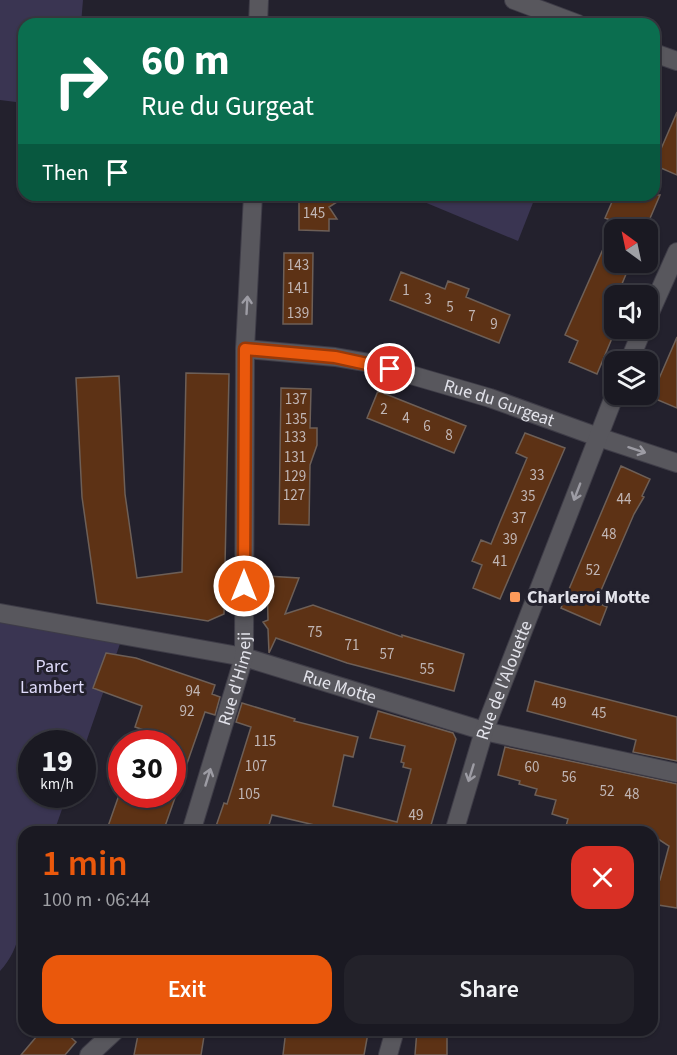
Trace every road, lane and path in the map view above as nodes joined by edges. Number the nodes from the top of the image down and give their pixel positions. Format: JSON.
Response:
{"nodes":[{"id":1,"x":259,"y":0,"type":"edge"},
{"id":2,"x":514,"y":0,"type":"edge"},
{"id":3,"x":258,"y":18,"type":"edge"},
{"id":4,"x":562,"y":18,"type":"edge"},
{"id":5,"x":660,"y":55,"type":"edge"},
{"id":6,"x":677,"y":61,"type":"edge"},
{"id":7,"x":253,"y":201,"type":"edge"},
{"id":8,"x":677,"y":252,"type":"edge"},
{"id":9,"x":658,"y":295,"type":"edge"},
{"id":10,"x":245,"y":349,"type":"junction"},
{"id":11,"x":611,"y":405,"type":"edge"},
{"id":12,"x":598,"y":437,"type":"junction"},
{"id":13,"x":677,"y":463,"type":"edge"},
{"id":14,"x":0,"y":613,"type":"edge"},
{"id":15,"x":244,"y":657,"type":"junction"},
{"id":16,"x":484,"y":731,"type":"junction"},
{"id":17,"x":677,"y":773,"type":"edge"},
{"id":18,"x":193,"y":826,"type":"edge"},
{"id":19,"x":456,"y":826,"type":"edge"},
{"id":20,"x":110,"y":1036,"type":"edge"},
{"id":21,"x":393,"y":1036,"type":"edge"},
{"id":22,"x":89,"y":1055,"type":"edge"},
{"id":23,"x":388,"y":1055,"type":"edge"}],
"edges":[{"from":1,"to":3,"type":"street"},
{"from":2,"to":4,"type":"street"},
{"from":5,"to":6,"type":"street"},
{"from":10,"to":7,"type":"street","name":"Rue d'Himeji","one_way":true},
{"from":8,"to":9,"type":"street"},
{"from":10,"to":12,"type":"street","name":"Rue du Gurgeat"},
{"from":10,"to":15,"type":"street","name":"Rue d'Himeji"},
{"from":11,"to":12,"type":"street","name":"Rue de l'Alouette"},
{"from":12,"to":13,"type":"street","name":"Rue du Gurgeat","one_way":true},
{"from":12,"to":16,"type":"street","name":"Rue de l'Alouette","one_way":true},
{"from":14,"to":15,"type":"street","name":"Rue Motte"},
{"from":15,"to":16,"type":"street","name":"Rue Motte"},
{"from":18,"to":15,"type":"street","name":"Rue d'Himeji","one_way":true},
{"from":16,"to":17,"type":"street","name":"Rue Motte"},
{"from":16,"to":19,"type":"street","name":"Rue de l'Alouette","one_way":true},
{"from":20,"to":22,"type":"street"},
{"from":21,"to":23,"type":"street"}]}
